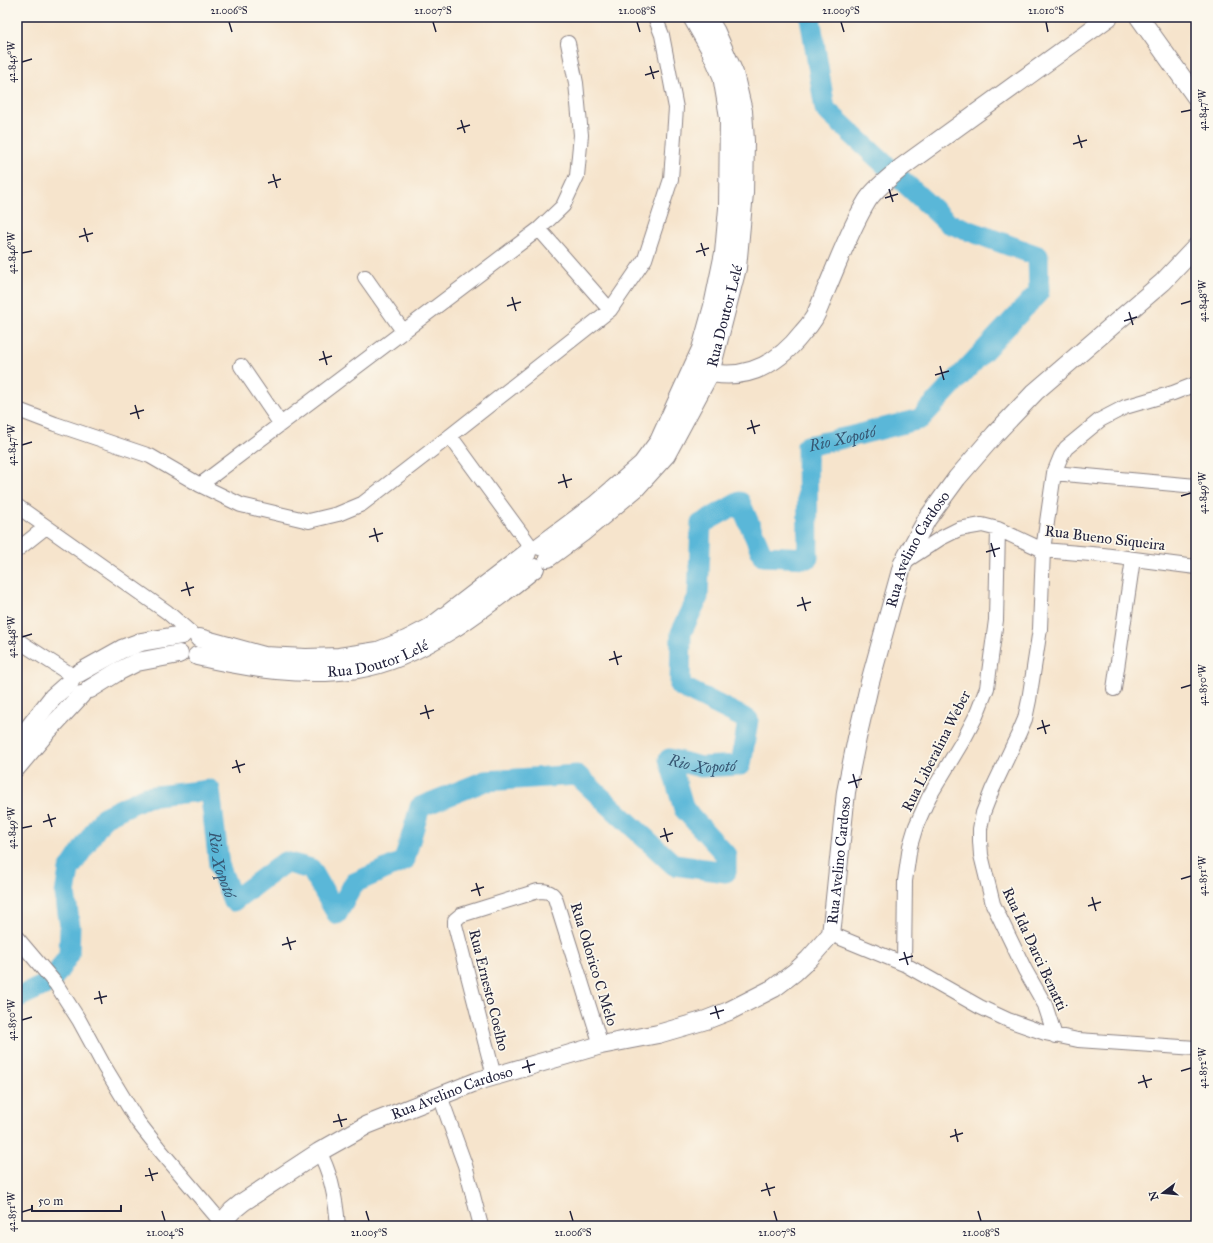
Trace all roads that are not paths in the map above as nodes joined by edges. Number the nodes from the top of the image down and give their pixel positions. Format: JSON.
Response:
{"nodes":[{"id":1,"x":656,"y":17,"type":"edge"},
{"id":2,"x":692,"y":17,"type":"edge"},
{"id":3,"x":707,"y":17,"type":"edge"},
{"id":4,"x":1109,"y":17,"type":"edge"},
{"id":5,"x":1139,"y":17,"type":"edge"},
{"id":6,"x":568,"y":43,"type":"dead end"},
{"id":7,"x":1196,"y":97,"type":"edge"},
{"id":8,"x":539,"y":229,"type":"junction"},
{"id":9,"x":1196,"y":247,"type":"edge"},
{"id":10,"x":364,"y":277,"type":"dead end"},
{"id":11,"x":610,"y":310,"type":"junction"},
{"id":12,"x":403,"y":331,"type":"junction"},
{"id":13,"x":708,"y":360,"type":"junction"},
{"id":14,"x":241,"y":366,"type":"dead end"},
{"id":15,"x":1196,"y":384,"type":"edge"},
{"id":16,"x":17,"y":411,"type":"edge"},
{"id":17,"x":280,"y":423,"type":"junction"},
{"id":18,"x":450,"y":436,"type":"junction"},
{"id":19,"x":1054,"y":473,"type":"junction"},
{"id":20,"x":200,"y":485,"type":"junction"},
{"id":21,"x":1196,"y":486,"type":"edge"},
{"id":22,"x":17,"y":506,"type":"edge"},
{"id":23,"x":46,"y":527,"type":"junction"},
{"id":24,"x":998,"y":529,"type":"junction"},
{"id":25,"x":17,"y":550,"type":"edge"},
{"id":26,"x":1043,"y":550,"type":"junction"},
{"id":27,"x":536,"y":555,"type":"junction"},
{"id":28,"x":1133,"y":559,"type":"junction"},
{"id":29,"x":903,"y":563,"type":"junction"},
{"id":30,"x":1196,"y":566,"type":"edge"},
{"id":31,"x":191,"y":635,"type":"junction"},
{"id":32,"x":17,"y":640,"type":"edge"},
{"id":33,"x":179,"y":654,"type":"junction"},
{"id":34,"x":197,"y":656,"type":"junction"},
{"id":35,"x":79,"y":683,"type":"junction"},
{"id":36,"x":1114,"y":689,"type":"dead end"},
{"id":37,"x":17,"y":743,"type":"edge"},
{"id":38,"x":17,"y":767,"type":"edge"},
{"id":39,"x":461,"y":915,"type":"joint"},
{"id":40,"x":830,"y":934,"type":"junction"},
{"id":41,"x":17,"y":938,"type":"edge"},
{"id":42,"x":904,"y":964,"type":"junction"},
{"id":43,"x":1055,"y":1036,"type":"junction"},
{"id":44,"x":601,"y":1045,"type":"junction"},
{"id":45,"x":1196,"y":1048,"type":"edge"},
{"id":46,"x":494,"y":1076,"type":"junction"},
{"id":47,"x":440,"y":1096,"type":"junction"},
{"id":48,"x":319,"y":1152,"type":"junction"},
{"id":49,"x":221,"y":1224,"type":"edge"},
{"id":50,"x":338,"y":1226,"type":"edge"},
{"id":51,"x":481,"y":1226,"type":"edge"}],
"edges":[{"from":1,"to":11,"type":"street"},
{"from":2,"to":13,"type":"street","name":"Rua Doutor Lelé"},
{"from":3,"to":13,"type":"street","name":"Rua Doutor Lelé"},
{"from":4,"to":13,"type":"street"},
{"from":5,"to":7,"type":"street"},
{"from":6,"to":8,"type":"street"},
{"from":8,"to":11,"type":"street"},
{"from":8,"to":12,"type":"street"},
{"from":9,"to":29,"type":"street","name":"Rua Avelino Cardoso"},
{"from":10,"to":12,"type":"street"},
{"from":11,"to":18,"type":"street"},
{"from":12,"to":17,"type":"street"},
{"from":13,"to":27,"type":"street","name":"Rua Doutor Lelé"},
{"from":13,"to":27,"type":"street","name":"Rua Doutor Lelé"},
{"from":14,"to":17,"type":"street"},
{"from":15,"to":19,"type":"street","name":"Rua Ida Darci Benatti"},
{"from":16,"to":20,"type":"street"},
{"from":17,"to":20,"type":"street"},
{"from":18,"to":20,"type":"street"},
{"from":18,"to":27,"type":"street"},
{"from":19,"to":21,"type":"street"},
{"from":19,"to":26,"type":"street","name":"Rua Ida Darci Benatti"},
{"from":22,"to":23,"type":"street"},
{"from":23,"to":25,"type":"street"},
{"from":23,"to":31,"type":"street"},
{"from":24,"to":26,"type":"street","name":"Rua Bueno Siqueira"},
{"from":24,"to":29,"type":"street","name":"Rua Bueno Siqueira"},
{"from":24,"to":42,"type":"street","name":"Rua Liberalina Weber"},
{"from":26,"to":28,"type":"street","name":"Rua Bueno Siqueira"},
{"from":26,"to":43,"type":"street","name":"Rua Ida Darci Benatti"},
{"from":27,"to":31,"type":"street","name":"Rua Doutor Lelé"},
{"from":27,"to":34,"type":"street","name":"Rua Doutor Lelé"},
{"from":28,"to":30,"type":"street","name":"Rua Bueno Siqueira"},
{"from":28,"to":36,"type":"street"},
{"from":29,"to":40,"type":"street","name":"Rua Avelino Cardoso"},
{"from":31,"to":33,"type":"street"},
{"from":31,"to":34,"type":"street"},
{"from":31,"to":35,"type":"street","name":"Rua Doutor Lelé"},
{"from":32,"to":35,"type":"street"},
{"from":33,"to":34,"type":"street"},
{"from":33,"to":35,"type":"street","name":"Rua Doutor Lelé"},
{"from":35,"to":37,"type":"street","name":"Rua Doutor Lelé"},
{"from":35,"to":38,"type":"street","name":"Rua Doutor Lelé"},
{"from":39,"to":44,"type":"street","name":"Rua Odorico C Melo"},
{"from":39,"to":46,"type":"street","name":"Rua Ernesto Coelho"},
{"from":40,"to":42,"type":"street"},
{"from":40,"to":44,"type":"street","name":"Rua Avelino Cardoso"},
{"from":41,"to":49,"type":"street"},
{"from":42,"to":43,"type":"street"},
{"from":43,"to":45,"type":"street"},
{"from":44,"to":46,"type":"street","name":"Rua Avelino Cardoso"},
{"from":46,"to":47,"type":"street","name":"Rua Avelino Cardoso"},
{"from":47,"to":48,"type":"street","name":"Rua Avelino Cardoso"},
{"from":47,"to":51,"type":"street"},
{"from":48,"to":49,"type":"street","name":"Rua Avelino Cardoso"},
{"from":48,"to":50,"type":"street"}]}
